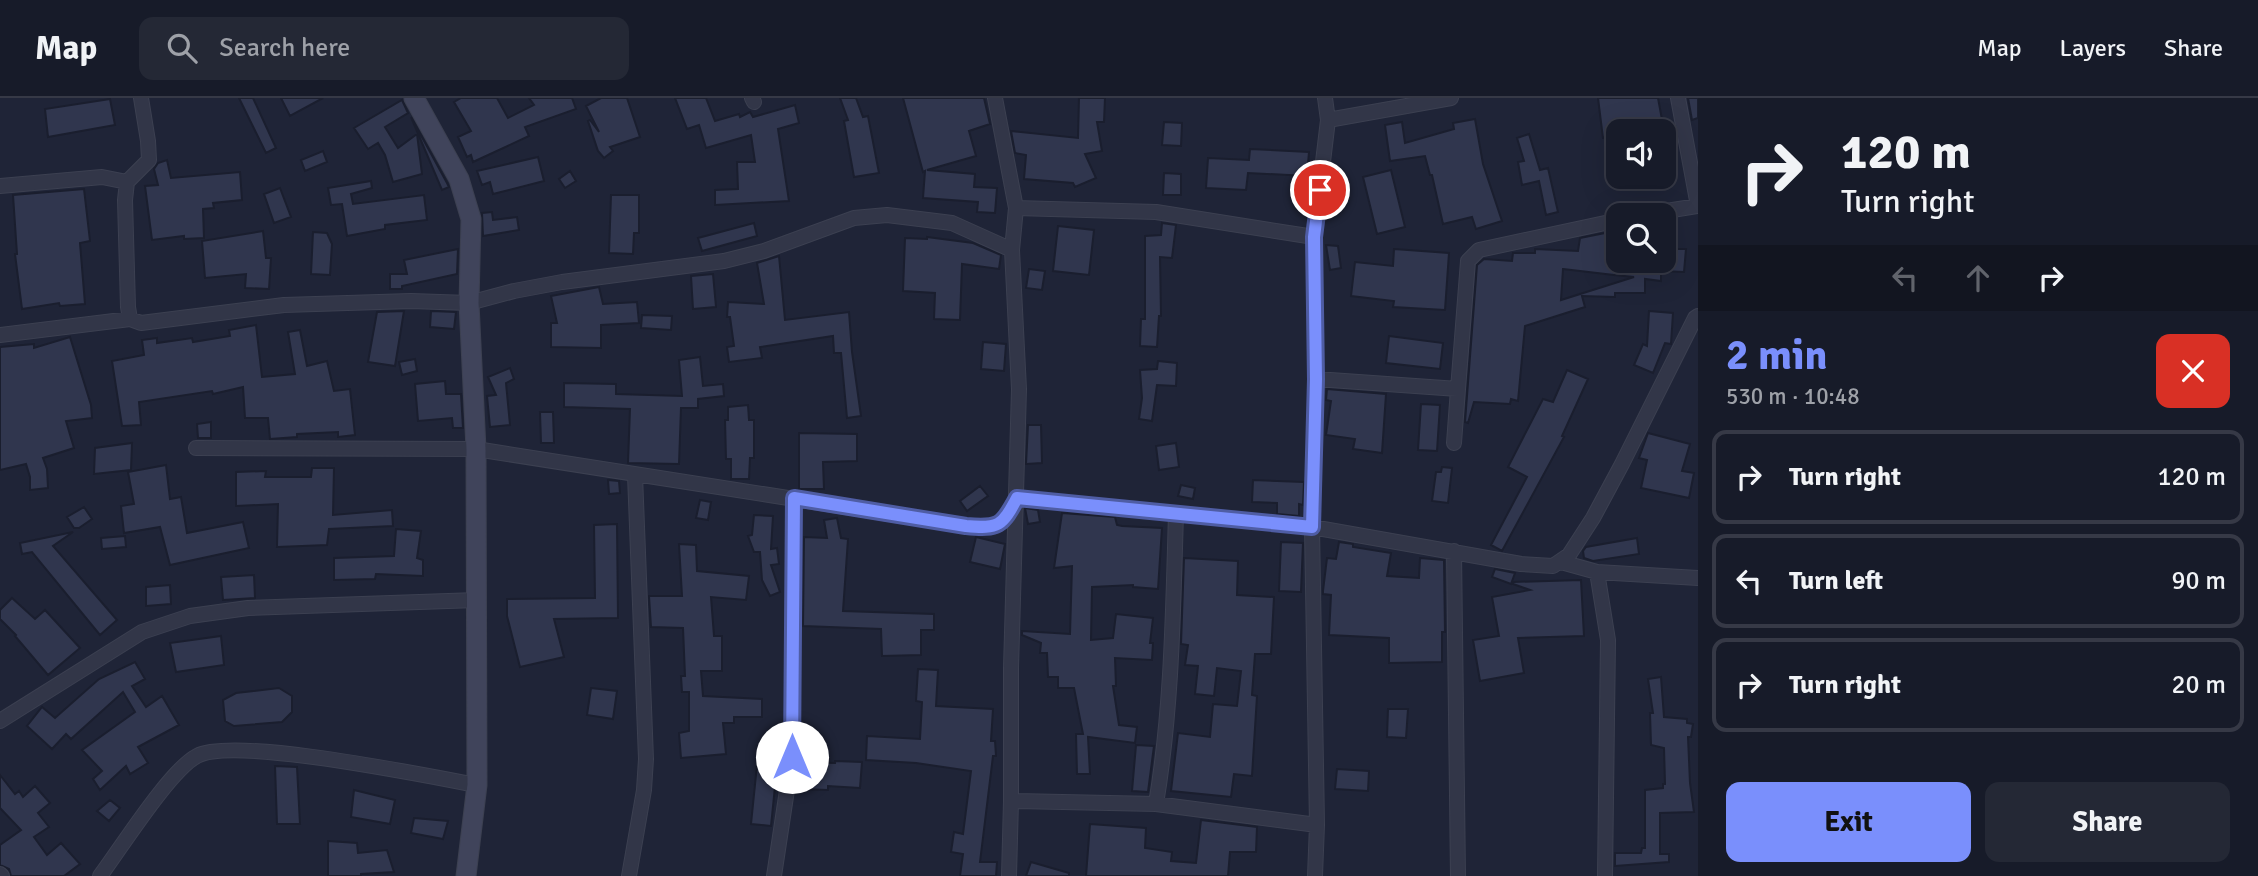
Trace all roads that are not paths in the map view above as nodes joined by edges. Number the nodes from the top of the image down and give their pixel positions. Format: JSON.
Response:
{"nodes":[{"id":1,"x":141,"y":98,"type":"edge"},
{"id":2,"x":414,"y":98,"type":"edge"},
{"id":3,"x":995,"y":98,"type":"edge"},
{"id":4,"x":1325,"y":98,"type":"edge"},
{"id":5,"x":1451,"y":98,"type":"edge"},
{"id":6,"x":1678,"y":98,"type":"edge"},
{"id":7,"x":1328,"y":120,"type":"junction"},
{"id":8,"x":127,"y":182,"type":"junction"},
{"id":9,"x":0,"y":186,"type":"edge"},
{"id":10,"x":1698,"y":206,"type":"edge"},
{"id":11,"x":1016,"y":208,"type":"junction"},
{"id":12,"x":1676,"y":210,"type":"edge"},
{"id":13,"x":1606,"y":223,"type":"edge"},
{"id":14,"x":1314,"y":237,"type":"junction"},
{"id":15,"x":1012,"y":250,"type":"junction"},
{"id":16,"x":468,"y":303,"type":"junction"},
{"id":17,"x":1698,"y":316,"type":"edge"},
{"id":18,"x":131,"y":319,"type":"junction"},
{"id":19,"x":0,"y":335,"type":"edge"},
{"id":20,"x":1316,"y":379,"type":"junction"},
{"id":21,"x":1458,"y":389,"type":"junction"},
{"id":22,"x":1454,"y":443,"type":"dead end"},
{"id":23,"x":197,"y":447,"type":"dead end"},
{"id":24,"x":476,"y":449,"type":"junction"},
{"id":25,"x":635,"y":475,"type":"junction"},
{"id":26,"x":794,"y":498,"type":"junction"},
{"id":27,"x":1017,"y":498,"type":"junction"},
{"id":28,"x":1176,"y":514,"type":"junction"},
{"id":29,"x":1312,"y":527,"type":"junction"},
{"id":30,"x":1454,"y":551,"type":"junction"},
{"id":31,"x":1561,"y":562,"type":"junction"},
{"id":32,"x":1597,"y":572,"type":"junction"},
{"id":33,"x":1698,"y":578,"type":"edge"},
{"id":34,"x":477,"y":600,"type":"junction"},
{"id":35,"x":0,"y":721,"type":"edge"},
{"id":36,"x":477,"y":785,"type":"junction"},
{"id":37,"x":1012,"y":801,"type":"junction"},
{"id":38,"x":1156,"y":804,"type":"junction"},
{"id":39,"x":1317,"y":825,"type":"junction"},
{"id":40,"x":100,"y":876,"type":"edge"},
{"id":41,"x":466,"y":876,"type":"edge"},
{"id":42,"x":629,"y":876,"type":"edge"},
{"id":43,"x":774,"y":876,"type":"edge"},
{"id":44,"x":1009,"y":876,"type":"edge"},
{"id":45,"x":1315,"y":876,"type":"edge"},
{"id":46,"x":1458,"y":876,"type":"edge"},
{"id":47,"x":1605,"y":876,"type":"edge"}],
"edges":[{"from":1,"to":8,"type":"street"},
{"from":2,"to":16,"type":"street"},
{"from":3,"to":11,"type":"street"},
{"from":4,"to":7,"type":"street"},
{"from":5,"to":7,"type":"street"},
{"from":6,"to":10,"type":"street"},
{"from":7,"to":14,"type":"street"},
{"from":8,"to":9,"type":"street"},
{"from":8,"to":18,"type":"street"},
{"from":10,"to":12,"type":"street"},
{"from":11,"to":14,"type":"street"},
{"from":11,"to":15,"type":"street"},
{"from":13,"to":21,"type":"street"},
{"from":14,"to":20,"type":"street"},
{"from":15,"to":16,"type":"street"},
{"from":15,"to":27,"type":"street"},
{"from":16,"to":18,"type":"street"},
{"from":16,"to":24,"type":"street"},
{"from":17,"to":31,"type":"street"},
{"from":18,"to":19,"type":"street"},
{"from":20,"to":21,"type":"street"},
{"from":20,"to":29,"type":"street"},
{"from":21,"to":22,"type":"street"},
{"from":23,"to":24,"type":"street"},
{"from":24,"to":25,"type":"street"},
{"from":24,"to":34,"type":"street"},
{"from":25,"to":26,"type":"street"},
{"from":25,"to":42,"type":"street"},
{"from":26,"to":27,"type":"street"},
{"from":26,"to":43,"type":"street"},
{"from":27,"to":28,"type":"street"},
{"from":27,"to":37,"type":"street"},
{"from":28,"to":29,"type":"street"},
{"from":28,"to":38,"type":"street"},
{"from":29,"to":30,"type":"street"},
{"from":29,"to":39,"type":"street"},
{"from":30,"to":31,"type":"street"},
{"from":30,"to":46,"type":"street"},
{"from":31,"to":32,"type":"street"},
{"from":32,"to":33,"type":"street"},
{"from":32,"to":47,"type":"street"},
{"from":34,"to":35,"type":"street"},
{"from":34,"to":36,"type":"street"},
{"from":36,"to":40,"type":"street"},
{"from":36,"to":41,"type":"street"},
{"from":37,"to":38,"type":"street"},
{"from":37,"to":44,"type":"street"},
{"from":38,"to":39,"type":"street"},
{"from":39,"to":45,"type":"street"}]}
